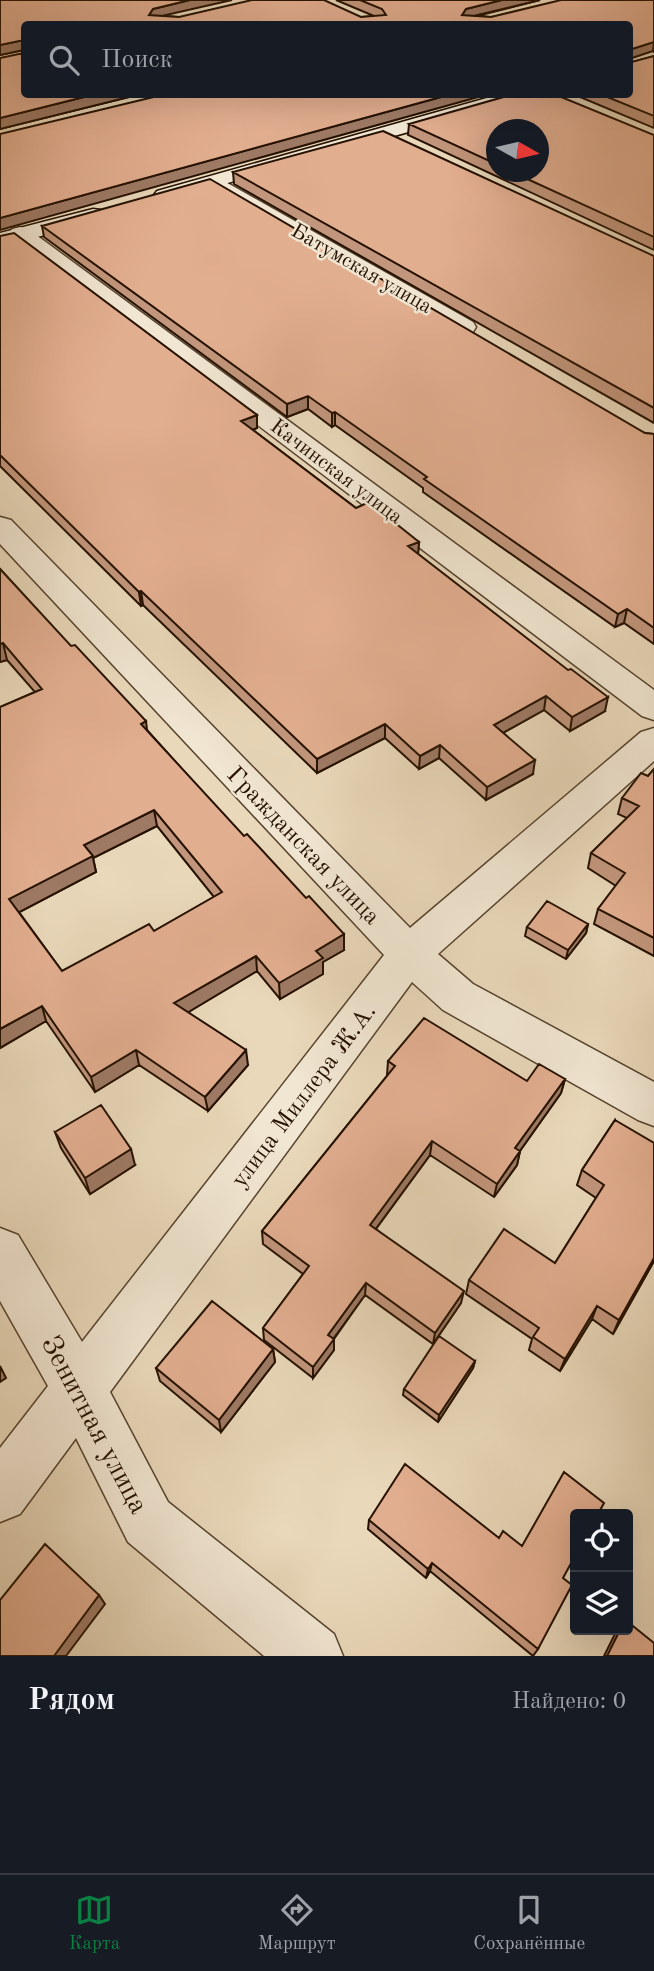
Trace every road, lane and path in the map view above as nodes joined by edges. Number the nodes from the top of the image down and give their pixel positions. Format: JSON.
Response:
{"nodes":[{"id":1,"x":509,"y":98,"type":"edge"},
{"id":2,"x":386,"y":132,"type":"junction"},
{"id":3,"x":411,"y":144,"type":"edge"},
{"id":4,"x":215,"y":182,"type":"junction"},
{"id":5,"x":150,"y":199,"type":"edge"},
{"id":6,"x":111,"y":210,"type":"edge"},
{"id":7,"x":10,"y":237,"type":"edge"},
{"id":8,"x":488,"y":341,"type":"edge"},
{"id":9,"x":0,"y":526,"type":"edge"},
{"id":10,"x":654,"y":708,"type":"edge"},
{"id":11,"x":654,"y":741,"type":"edge"},
{"id":12,"x":409,"y":954,"type":"junction"},
{"id":13,"x":654,"y":1105,"type":"edge"},
{"id":14,"x":0,"y":1252,"type":"edge"},
{"id":15,"x":80,"y":1391,"type":"junction"},
{"id":16,"x":0,"y":1494,"type":"edge"},
{"id":17,"x":312,"y":1656,"type":"edge"}],
"edges":[{"from":1,"to":2,"type":"street"},
{"from":2,"to":3,"type":"street"},
{"from":2,"to":4,"type":"street"},
{"from":4,"to":5,"type":"street"},
{"from":4,"to":8,"type":"street","name":"Батумская улица"},
{"from":6,"to":7,"type":"street"},
{"from":7,"to":10,"type":"street","name":"Качинская улица"},
{"from":9,"to":12,"type":"street","name":"Гражданская улица"},
{"from":11,"to":12,"type":"street","name":"улица Миллера Ж.А."},
{"from":12,"to":13,"type":"street","name":"Гражданская улица"},
{"from":12,"to":15,"type":"street","name":"улица Миллера Ж.А."},
{"from":14,"to":15,"type":"street","name":"Зенитная улица"},
{"from":15,"to":16,"type":"street","name":"улица Миллера Ж.А."},
{"from":15,"to":17,"type":"street","name":"Зенитная улица"}]}
